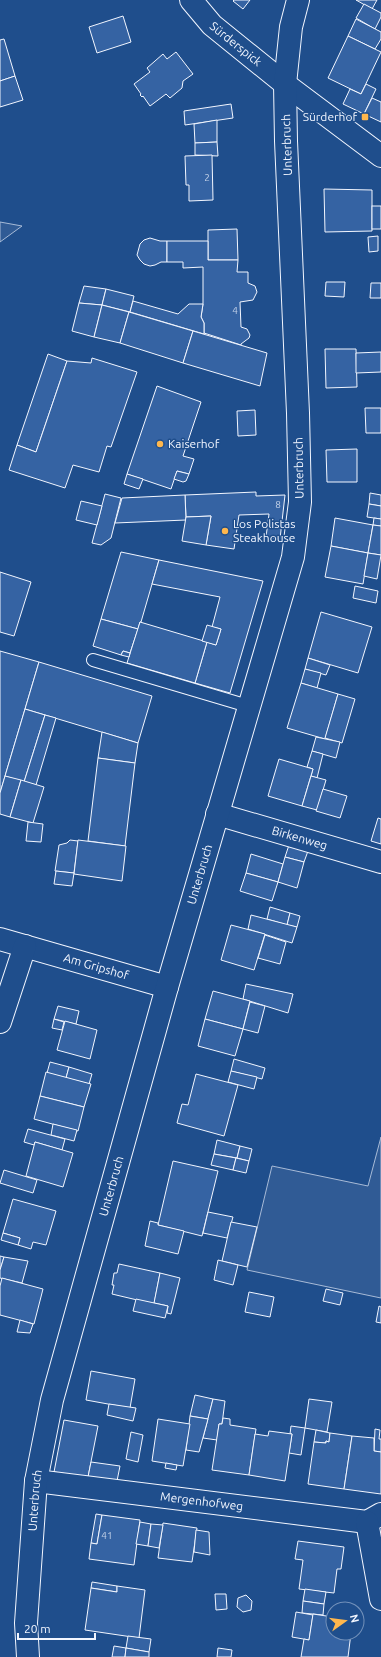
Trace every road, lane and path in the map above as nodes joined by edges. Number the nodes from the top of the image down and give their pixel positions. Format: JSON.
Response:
{"nodes":[{"id":1,"x":191,"y":0,"type":"edge"},
{"id":2,"x":298,"y":0,"type":"edge"},
{"id":3,"x":286,"y":84,"type":"junction"},
{"id":4,"x":381,"y":156,"type":"edge"},
{"id":5,"x":93,"y":660,"type":"dead end"},
{"id":6,"x":248,"y":706,"type":"junction"},
{"id":7,"x":217,"y":814,"type":"junction"},
{"id":8,"x":381,"y":862,"type":"edge"},
{"id":9,"x":0,"y":939,"type":"edge"},
{"id":10,"x":25,"y":946,"type":"junction"},
{"id":11,"x":167,"y":987,"type":"junction"},
{"id":12,"x":0,"y":1022,"type":"edge"},
{"id":13,"x":36,"y":1481,"type":"junction"},
{"id":14,"x":374,"y":1518,"type":"edge"},
{"id":15,"x":381,"y":1599,"type":"edge"},
{"id":16,"x":28,"y":1657,"type":"edge"}],
"edges":[{"from":1,"to":3,"type":"street","name":"Sürderspick"},
{"from":2,"to":3,"type":"street","name":"Unterbruch"},
{"from":3,"to":4,"type":"street","name":"Sürderspick"},
{"from":3,"to":6,"type":"street","name":"Unterbruch"},
{"from":5,"to":6,"type":"lane"},
{"from":6,"to":7,"type":"street","name":"Unterbruch"},
{"from":7,"to":8,"type":"street","name":"Birkenweg"},
{"from":7,"to":11,"type":"street","name":"Unterbruch"},
{"from":9,"to":10,"type":"street","name":"Am Gripshof"},
{"from":10,"to":11,"type":"street","name":"Am Gripshof"},
{"from":10,"to":12,"type":"street"},
{"from":11,"to":13,"type":"street","name":"Unterbruch"},
{"from":13,"to":14,"type":"street","name":"Mergenhofweg"},
{"from":13,"to":16,"type":"street","name":"Unterbruch"},
{"from":14,"to":15,"type":"street","name":"Mergenhofweg"}]}
